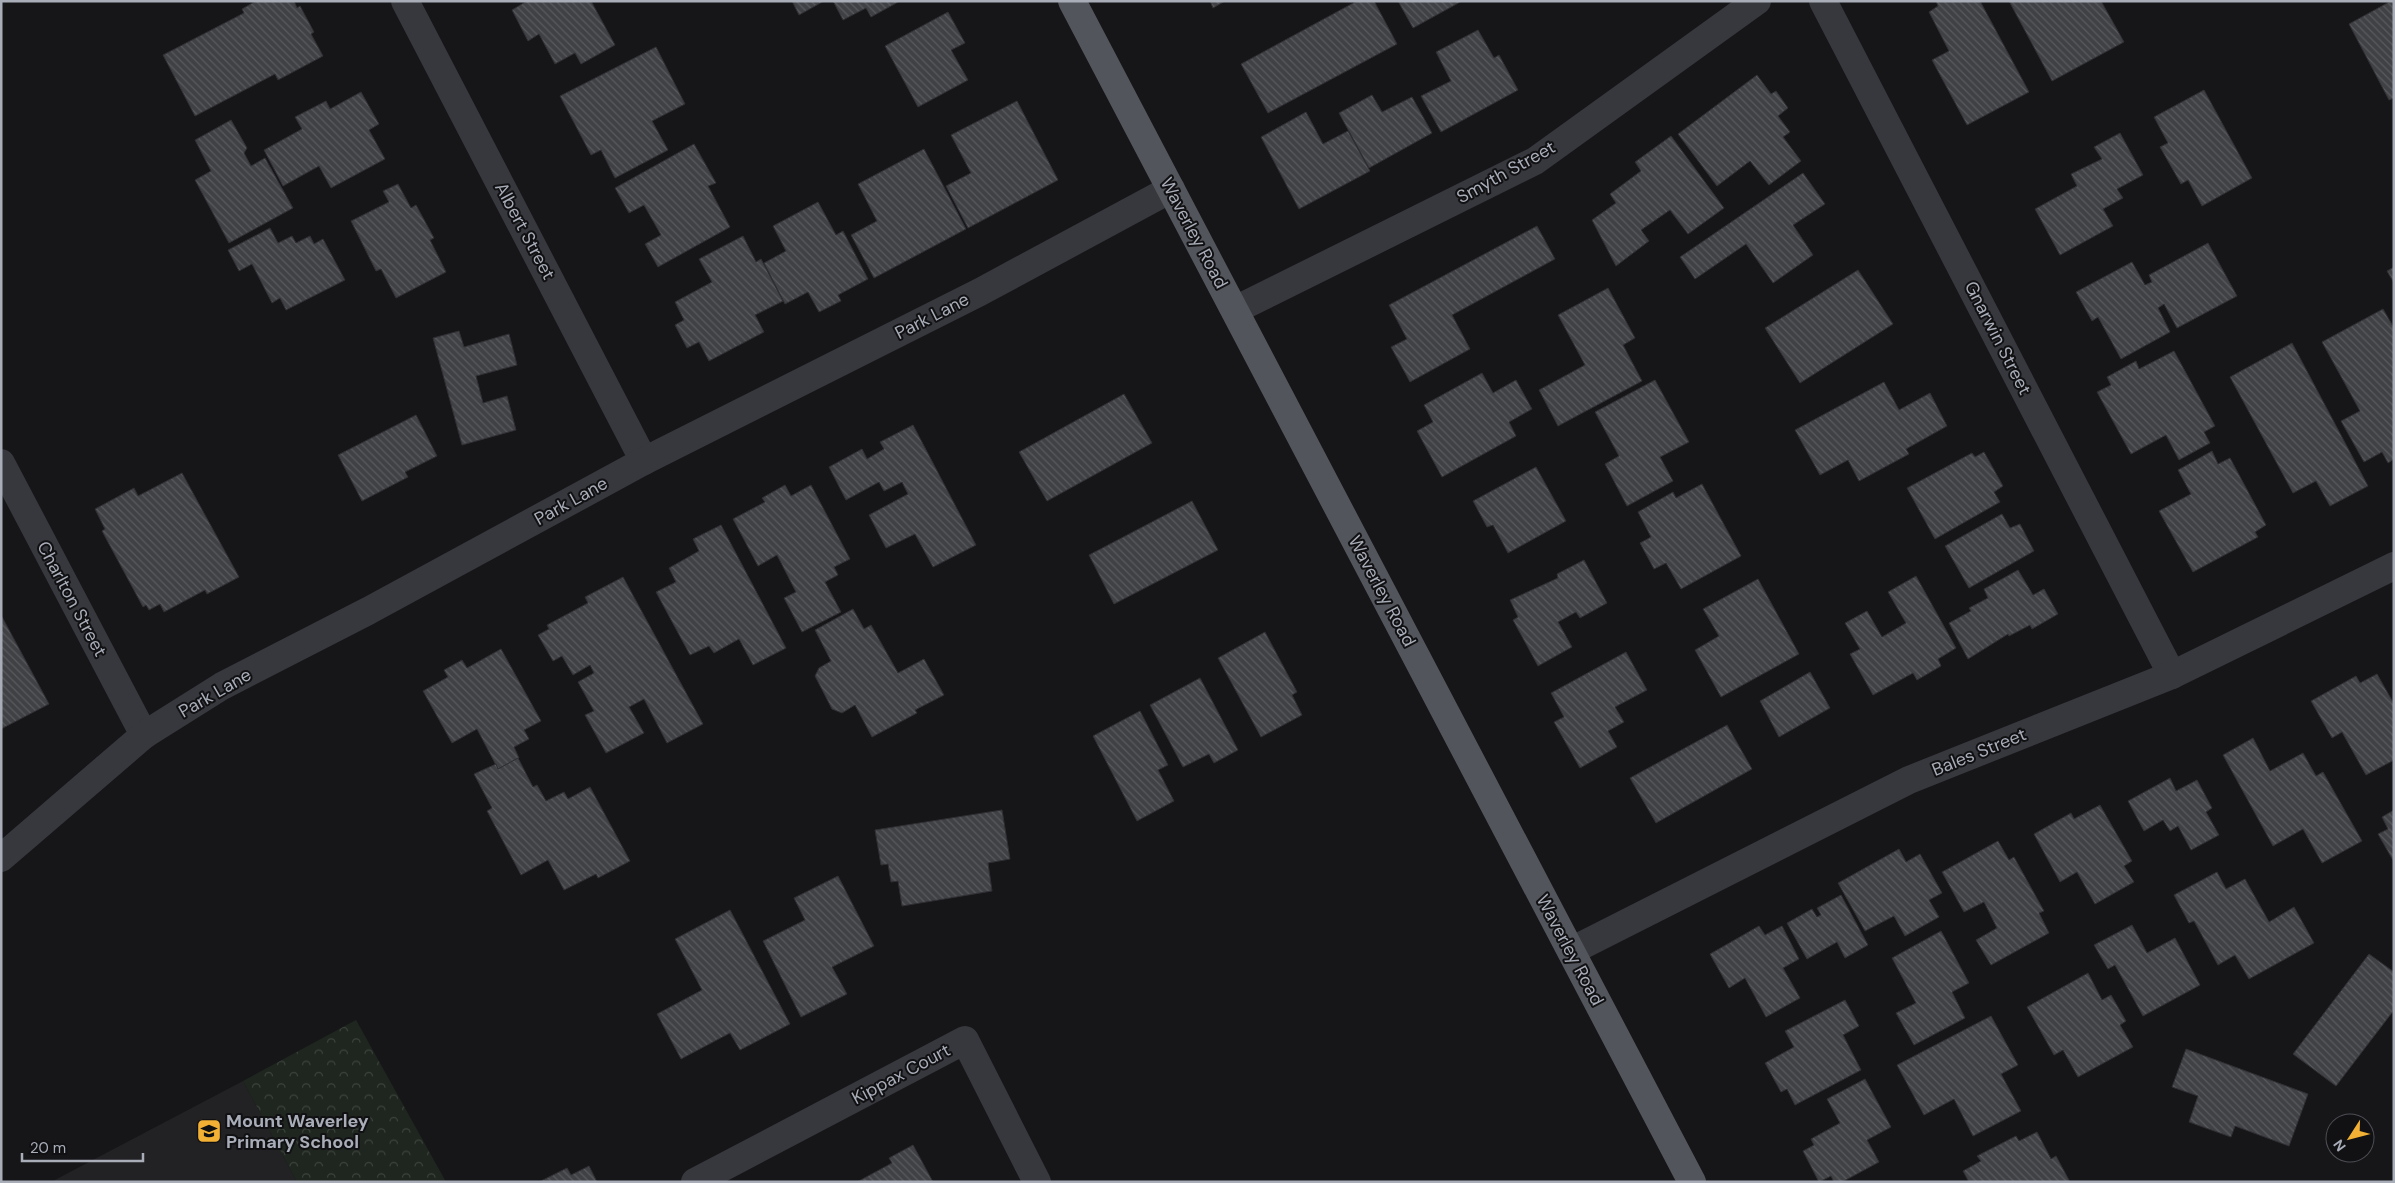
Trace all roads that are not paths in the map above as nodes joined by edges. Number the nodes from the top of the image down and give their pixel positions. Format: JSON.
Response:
{"nodes":[{"id":1,"x":405,"y":1,"type":"edge"},
{"id":2,"x":1072,"y":1,"type":"edge"},
{"id":3,"x":1756,"y":1,"type":"edge"},
{"id":4,"x":1823,"y":1,"type":"edge"},
{"id":5,"x":1171,"y":189,"type":"junction"},
{"id":6,"x":1235,"y":310,"type":"junction"},
{"id":7,"x":644,"y":461,"type":"junction"},
{"id":8,"x":1,"y":463,"type":"edge"},
{"id":9,"x":2394,"y":566,"type":"edge"},
{"id":10,"x":2172,"y":676,"type":"junction"},
{"id":11,"x":144,"y":736,"type":"junction"},
{"id":12,"x":1,"y":858,"type":"edge"},
{"id":13,"x":1571,"y":951,"type":"junction"},
{"id":14,"x":695,"y":1182,"type":"edge"},
{"id":15,"x":1037,"y":1182,"type":"edge"},
{"id":16,"x":1692,"y":1182,"type":"edge"}],
"edges":[{"from":1,"to":7,"type":"street","name":"Albert Street"},
{"from":2,"to":5,"type":"main road","name":"Waverley Road"},
{"from":3,"to":6,"type":"street","name":"Smyth Street"},
{"from":4,"to":10,"type":"street","name":"Gnarwin Street"},
{"from":5,"to":6,"type":"main road","name":"Waverley Road"},
{"from":5,"to":7,"type":"street","name":"Park Lane"},
{"from":6,"to":13,"type":"main road","name":"Waverley Road"},
{"from":7,"to":11,"type":"street","name":"Park Lane"},
{"from":8,"to":11,"type":"street","name":"Charlton Street"},
{"from":9,"to":10,"type":"street","name":"Bales Street"},
{"from":10,"to":13,"type":"street","name":"Bales Street"},
{"from":11,"to":12,"type":"street","name":"Park Lane"},
{"from":13,"to":16,"type":"main road","name":"Waverley Road"},
{"from":14,"to":15,"type":"street","name":"Kippax Court"}]}
